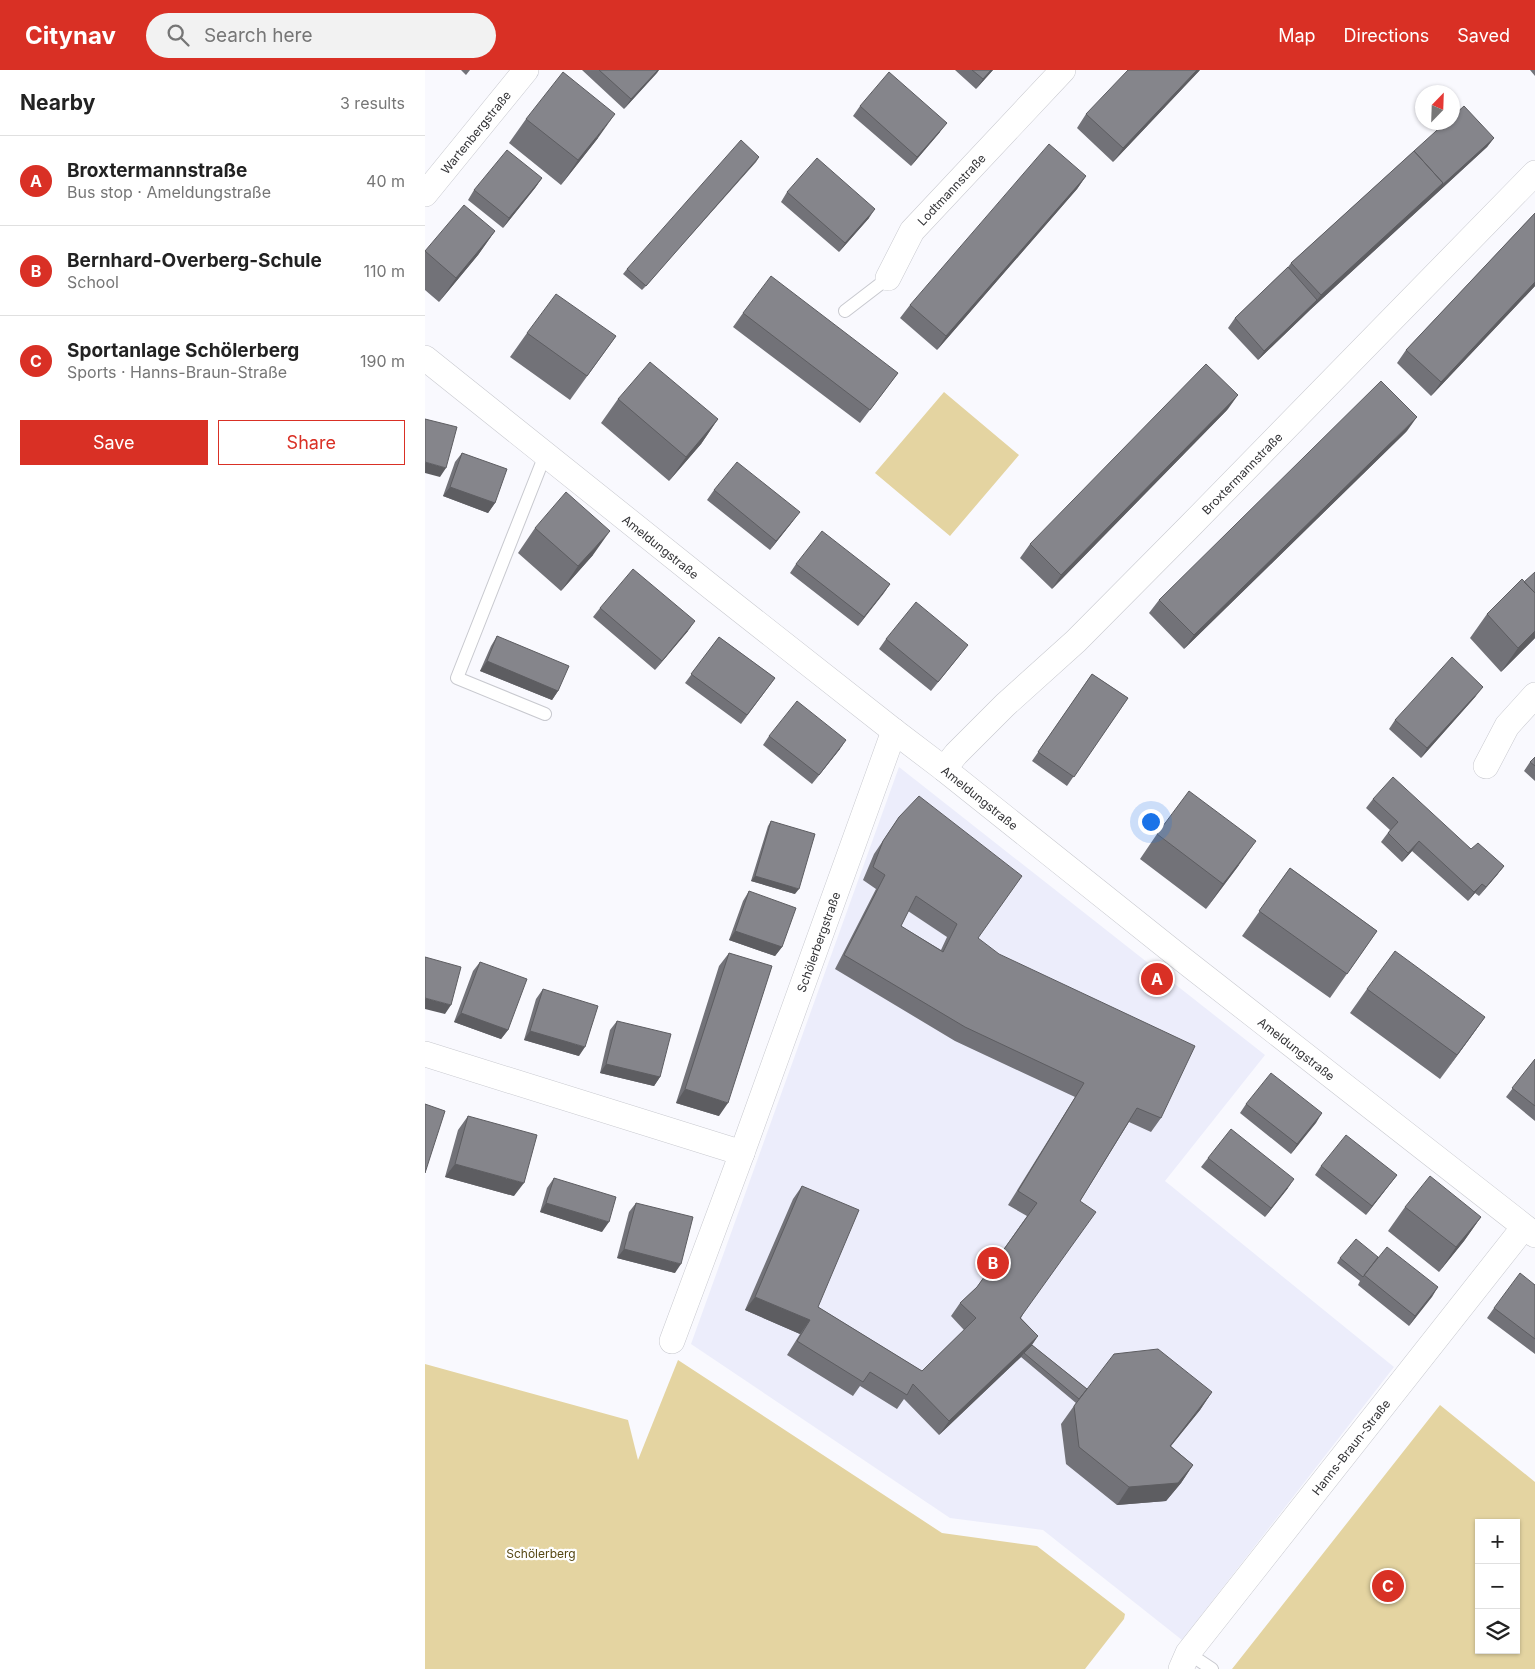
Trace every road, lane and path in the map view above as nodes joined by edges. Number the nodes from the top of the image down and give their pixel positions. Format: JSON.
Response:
{"nodes":[{"id":1,"x":526,"y":70,"type":"edge"},
{"id":2,"x":1063,"y":70,"type":"edge"},
{"id":3,"x":1535,"y":173,"type":"edge"},
{"id":4,"x":425,"y":194,"type":"edge"},
{"id":5,"x":888,"y":278,"type":"joint"},
{"id":6,"x":845,"y":311,"type":"dead end"},
{"id":7,"x":425,"y":358,"type":"edge"},
{"id":8,"x":545,"y":455,"type":"junction"},
{"id":9,"x":1535,"y":695,"type":"edge"},
{"id":10,"x":545,"y":714,"type":"dead end"},
{"id":11,"x":894,"y":731,"type":"junction"},
{"id":12,"x":1485,"y":766,"type":"dead end"},
{"id":13,"x":944,"y":769,"type":"junction"},
{"id":14,"x":425,"y":1054,"type":"edge"},
{"id":15,"x":742,"y":1153,"type":"junction"},
{"id":16,"x":1529,"y":1231,"type":"edge"},
{"id":17,"x":672,"y":1341,"type":"dead end"},
{"id":18,"x":1184,"y":1661,"type":"edge"},
{"id":19,"x":1211,"y":1669,"type":"edge"}],
"edges":[{"from":1,"to":4,"type":"street","name":"Wartenbergstraße"},
{"from":2,"to":5,"type":"street","name":"Lodtmannstraße"},
{"from":3,"to":13,"type":"street","name":"Broxtermannstraße"},
{"from":5,"to":6,"type":"lane","name":"Lodtmannstraße"},
{"from":7,"to":8,"type":"street","name":"Ameldungstraße"},
{"from":8,"to":10,"type":"lane"},
{"from":8,"to":11,"type":"street","name":"Ameldungstraße"},
{"from":9,"to":12,"type":"street"},
{"from":11,"to":13,"type":"street","name":"Ameldungstraße"},
{"from":11,"to":15,"type":"street","name":"Schölerbergstraße"},
{"from":13,"to":16,"type":"street","name":"Ameldungstraße"},
{"from":14,"to":15,"type":"street"},
{"from":15,"to":17,"type":"street","name":"Schölerbergstraße"},
{"from":16,"to":18,"type":"street","name":"Hanns-Braun-Straße"},
{"from":18,"to":19,"type":"lane"}]}
